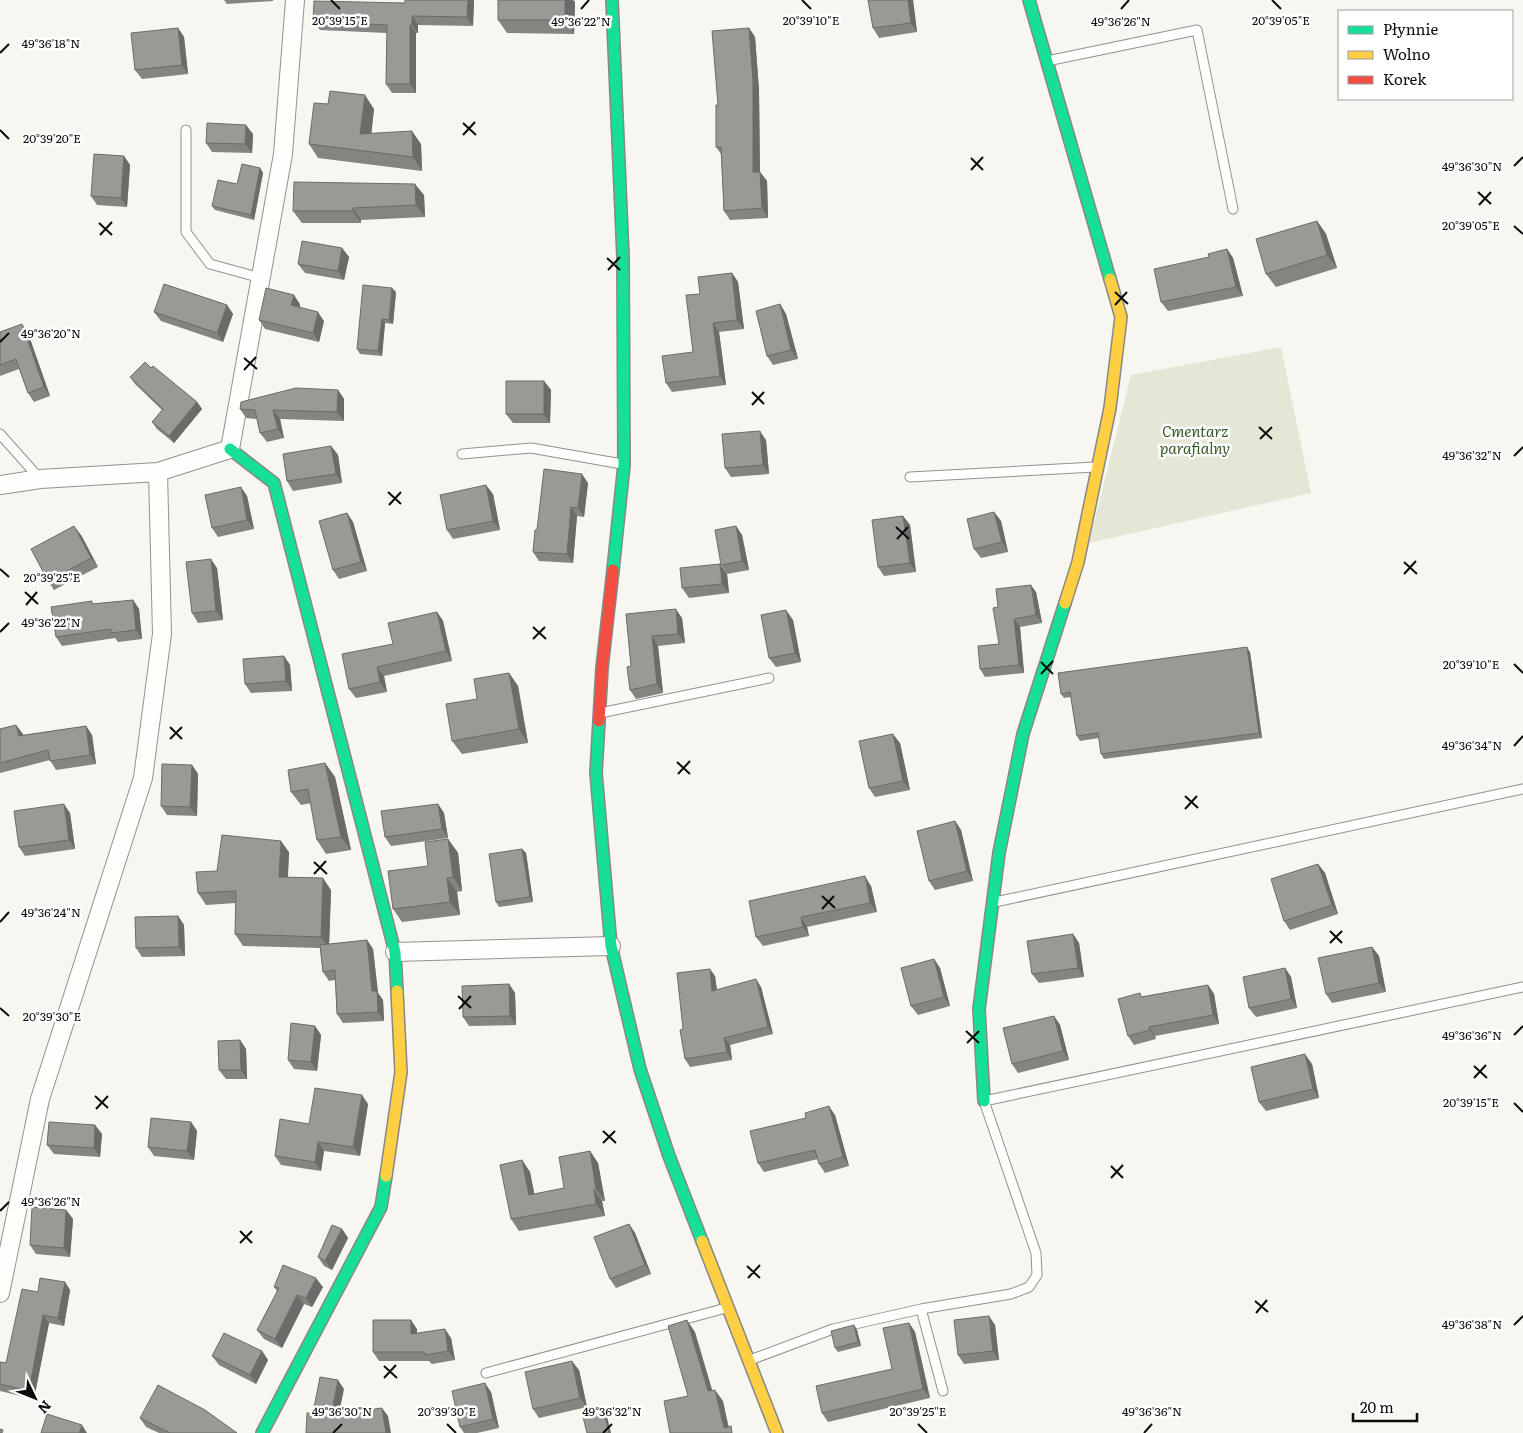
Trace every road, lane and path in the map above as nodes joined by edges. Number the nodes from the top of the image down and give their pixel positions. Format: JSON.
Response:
{"nodes":[{"id":1,"x":295,"y":0,"type":"edge"},
{"id":2,"x":612,"y":0,"type":"edge"},
{"id":3,"x":1029,"y":0,"type":"edge"},
{"id":4,"x":1047,"y":61,"type":"junction"},
{"id":5,"x":186,"y":130,"type":"dead end"},
{"id":6,"x":1233,"y":209,"type":"dead end"},
{"id":7,"x":261,"y":278,"type":"junction"},
{"id":8,"x":0,"y":434,"type":"edge"},
{"id":9,"x":230,"y":449,"type":"junction"},
{"id":10,"x":462,"y":454,"type":"dead end"},
{"id":11,"x":624,"y":464,"type":"junction"},
{"id":12,"x":1098,"y":467,"type":"junction"},
{"id":13,"x":158,"y":472,"type":"junction"},
{"id":14,"x":910,"y":477,"type":"dead end"},
{"id":15,"x":40,"y":479,"type":"junction"},
{"id":16,"x":0,"y":485,"type":"edge"},
{"id":17,"x":769,"y":678,"type":"dead end"},
{"id":18,"x":600,"y":714,"type":"junction"},
{"id":19,"x":1523,"y":789,"type":"edge"},
{"id":20,"x":992,"y":903,"type":"junction"},
{"id":21,"x":611,"y":946,"type":"junction"},
{"id":22,"x":395,"y":952,"type":"junction"},
{"id":23,"x":1523,"y":987,"type":"edge"},
{"id":24,"x":984,"y":1101,"type":"junction"},
{"id":25,"x":3,"y":1263,"type":"edge"},
{"id":26,"x":0,"y":1293,"type":"edge"},
{"id":27,"x":729,"y":1307,"type":"junction"},
{"id":28,"x":921,"y":1309,"type":"junction"},
{"id":29,"x":749,"y":1360,"type":"junction"},
{"id":30,"x":486,"y":1372,"type":"dead end"},
{"id":31,"x":944,"y":1391,"type":"dead end"},
{"id":32,"x":262,"y":1433,"type":"edge"},
{"id":33,"x":777,"y":1433,"type":"edge"}],
"edges":[{"from":1,"to":7,"type":"street"},
{"from":2,"to":11,"type":"street"},
{"from":3,"to":4,"type":"street"},
{"from":4,"to":6,"type":"lane"},
{"from":4,"to":12,"type":"street"},
{"from":5,"to":7,"type":"lane"},
{"from":7,"to":9,"type":"street"},
{"from":8,"to":15,"type":"lane"},
{"from":9,"to":13,"type":"street"},
{"from":9,"to":22,"type":"street"},
{"from":10,"to":11,"type":"lane"},
{"from":11,"to":18,"type":"street"},
{"from":12,"to":14,"type":"lane"},
{"from":12,"to":20,"type":"street"},
{"from":13,"to":15,"type":"street"},
{"from":13,"to":25,"type":"street"},
{"from":15,"to":16,"type":"street"},
{"from":17,"to":18,"type":"lane"},
{"from":18,"to":21,"type":"street"},
{"from":19,"to":20,"type":"lane"},
{"from":20,"to":24,"type":"street"},
{"from":21,"to":22,"type":"street"},
{"from":21,"to":27,"type":"street"},
{"from":22,"to":32,"type":"street"},
{"from":23,"to":24,"type":"lane"},
{"from":24,"to":28,"type":"lane"},
{"from":25,"to":26,"type":"street"},
{"from":27,"to":29,"type":"street"},
{"from":27,"to":30,"type":"lane"},
{"from":28,"to":29,"type":"lane"},
{"from":28,"to":31,"type":"lane"},
{"from":29,"to":33,"type":"street"}]}
